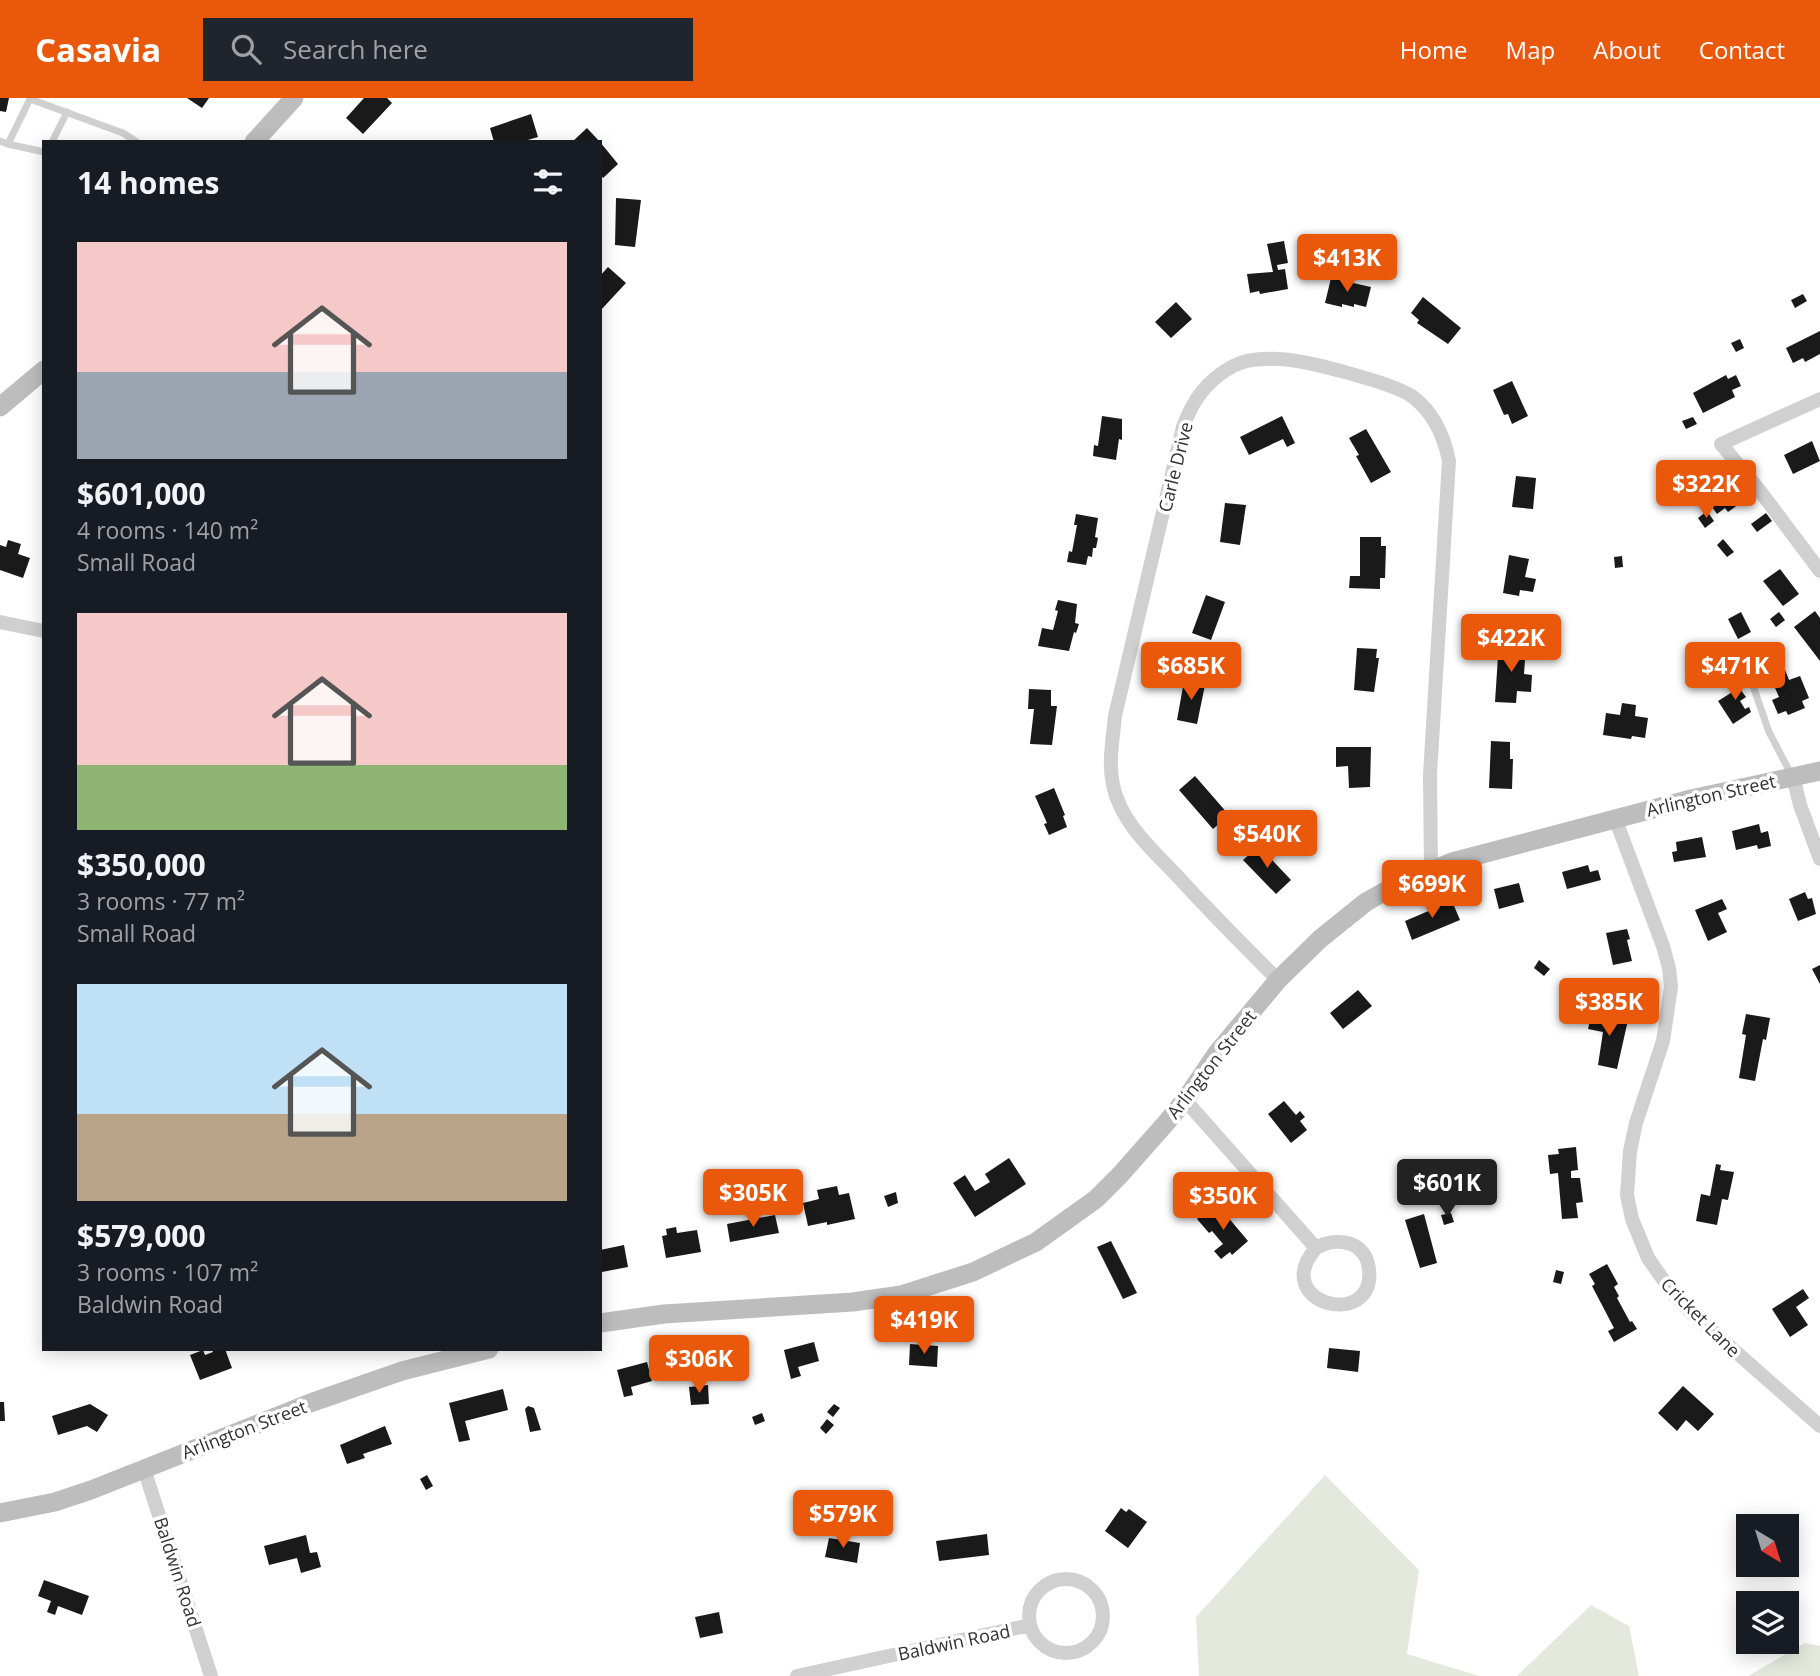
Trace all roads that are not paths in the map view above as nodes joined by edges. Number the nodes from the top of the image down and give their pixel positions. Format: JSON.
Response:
{"nodes":[{"id":1,"x":294,"y":98,"type":"edge"},
{"id":2,"x":67,"y":112,"type":"junction"},
{"id":3,"x":53,"y":140,"type":"edge"},
{"id":4,"x":134,"y":140,"type":"edge"},
{"id":5,"x":256,"y":140,"type":"edge"},
{"id":6,"x":4,"y":143,"type":"edge"},
{"id":7,"x":42,"y":152,"type":"edge"},
{"id":8,"x":42,"y":372,"type":"edge"},
{"id":9,"x":1820,"y":399,"type":"edge"},
{"id":10,"x":0,"y":407,"type":"edge"},
{"id":11,"x":1820,"y":571,"type":"edge"},
{"id":12,"x":0,"y":622,"type":"edge"},
{"id":13,"x":42,"y":631,"type":"edge"},
{"id":14,"x":1744,"y":660,"type":"dead end"},
{"id":15,"x":1820,"y":771,"type":"edge"},
{"id":16,"x":1793,"y":776,"type":"junction"},
{"id":17,"x":1615,"y":818,"type":"junction"},
{"id":18,"x":1820,"y":859,"type":"edge"},
{"id":19,"x":1431,"y":871,"type":"junction"},
{"id":20,"x":1278,"y":980,"type":"junction"},
{"id":21,"x":1185,"y":1100,"type":"junction"},
{"id":22,"x":1316,"y":1248,"type":"junction"},
{"id":23,"x":602,"y":1323,"type":"edge"},
{"id":24,"x":481,"y":1351,"type":"edge"},
{"id":25,"x":1820,"y":1426,"type":"edge"},
{"id":26,"x":144,"y":1469,"type":"junction"},
{"id":27,"x":0,"y":1513,"type":"edge"},
{"id":28,"x":1030,"y":1625,"type":"junction"},
{"id":29,"x":211,"y":1676,"type":"edge"},
{"id":30,"x":797,"y":1676,"type":"edge"}],
"edges":[{"from":1,"to":5,"type":"street"},
{"from":2,"to":3,"type":"lane"},
{"from":2,"to":4,"type":"lane"},
{"from":2,"to":6,"type":"lane"},
{"from":6,"to":7,"type":"lane"},
{"from":8,"to":10,"type":"street"},
{"from":9,"to":11,"type":"street"},
{"from":12,"to":13,"type":"street"},
{"from":14,"to":16,"type":"lane"},
{"from":15,"to":16,"type":"street","name":"Arlington Street"},
{"from":16,"to":17,"type":"street","name":"Arlington Street"},
{"from":16,"to":18,"type":"street"},
{"from":17,"to":19,"type":"street","name":"Arlington Street"},
{"from":17,"to":25,"type":"street","name":"Cricket Lane"},
{"from":19,"to":20,"type":"street","name":"Arlington Street"},
{"from":19,"to":20,"type":"street","name":"Carle Drive"},
{"from":20,"to":21,"type":"street","name":"Arlington Street"},
{"from":21,"to":22,"type":"street"},
{"from":21,"to":23,"type":"street","name":"Arlington Street"},
{"from":22,"to":22,"type":"street"},
{"from":24,"to":26,"type":"street","name":"Arlington Street"},
{"from":26,"to":27,"type":"street","name":"Arlington Street"},
{"from":26,"to":29,"type":"street","name":"Baldwin Road"},
{"from":28,"to":28,"type":"street","name":"Baldwin Road"},
{"from":28,"to":30,"type":"street","name":"Baldwin Road"}]}
